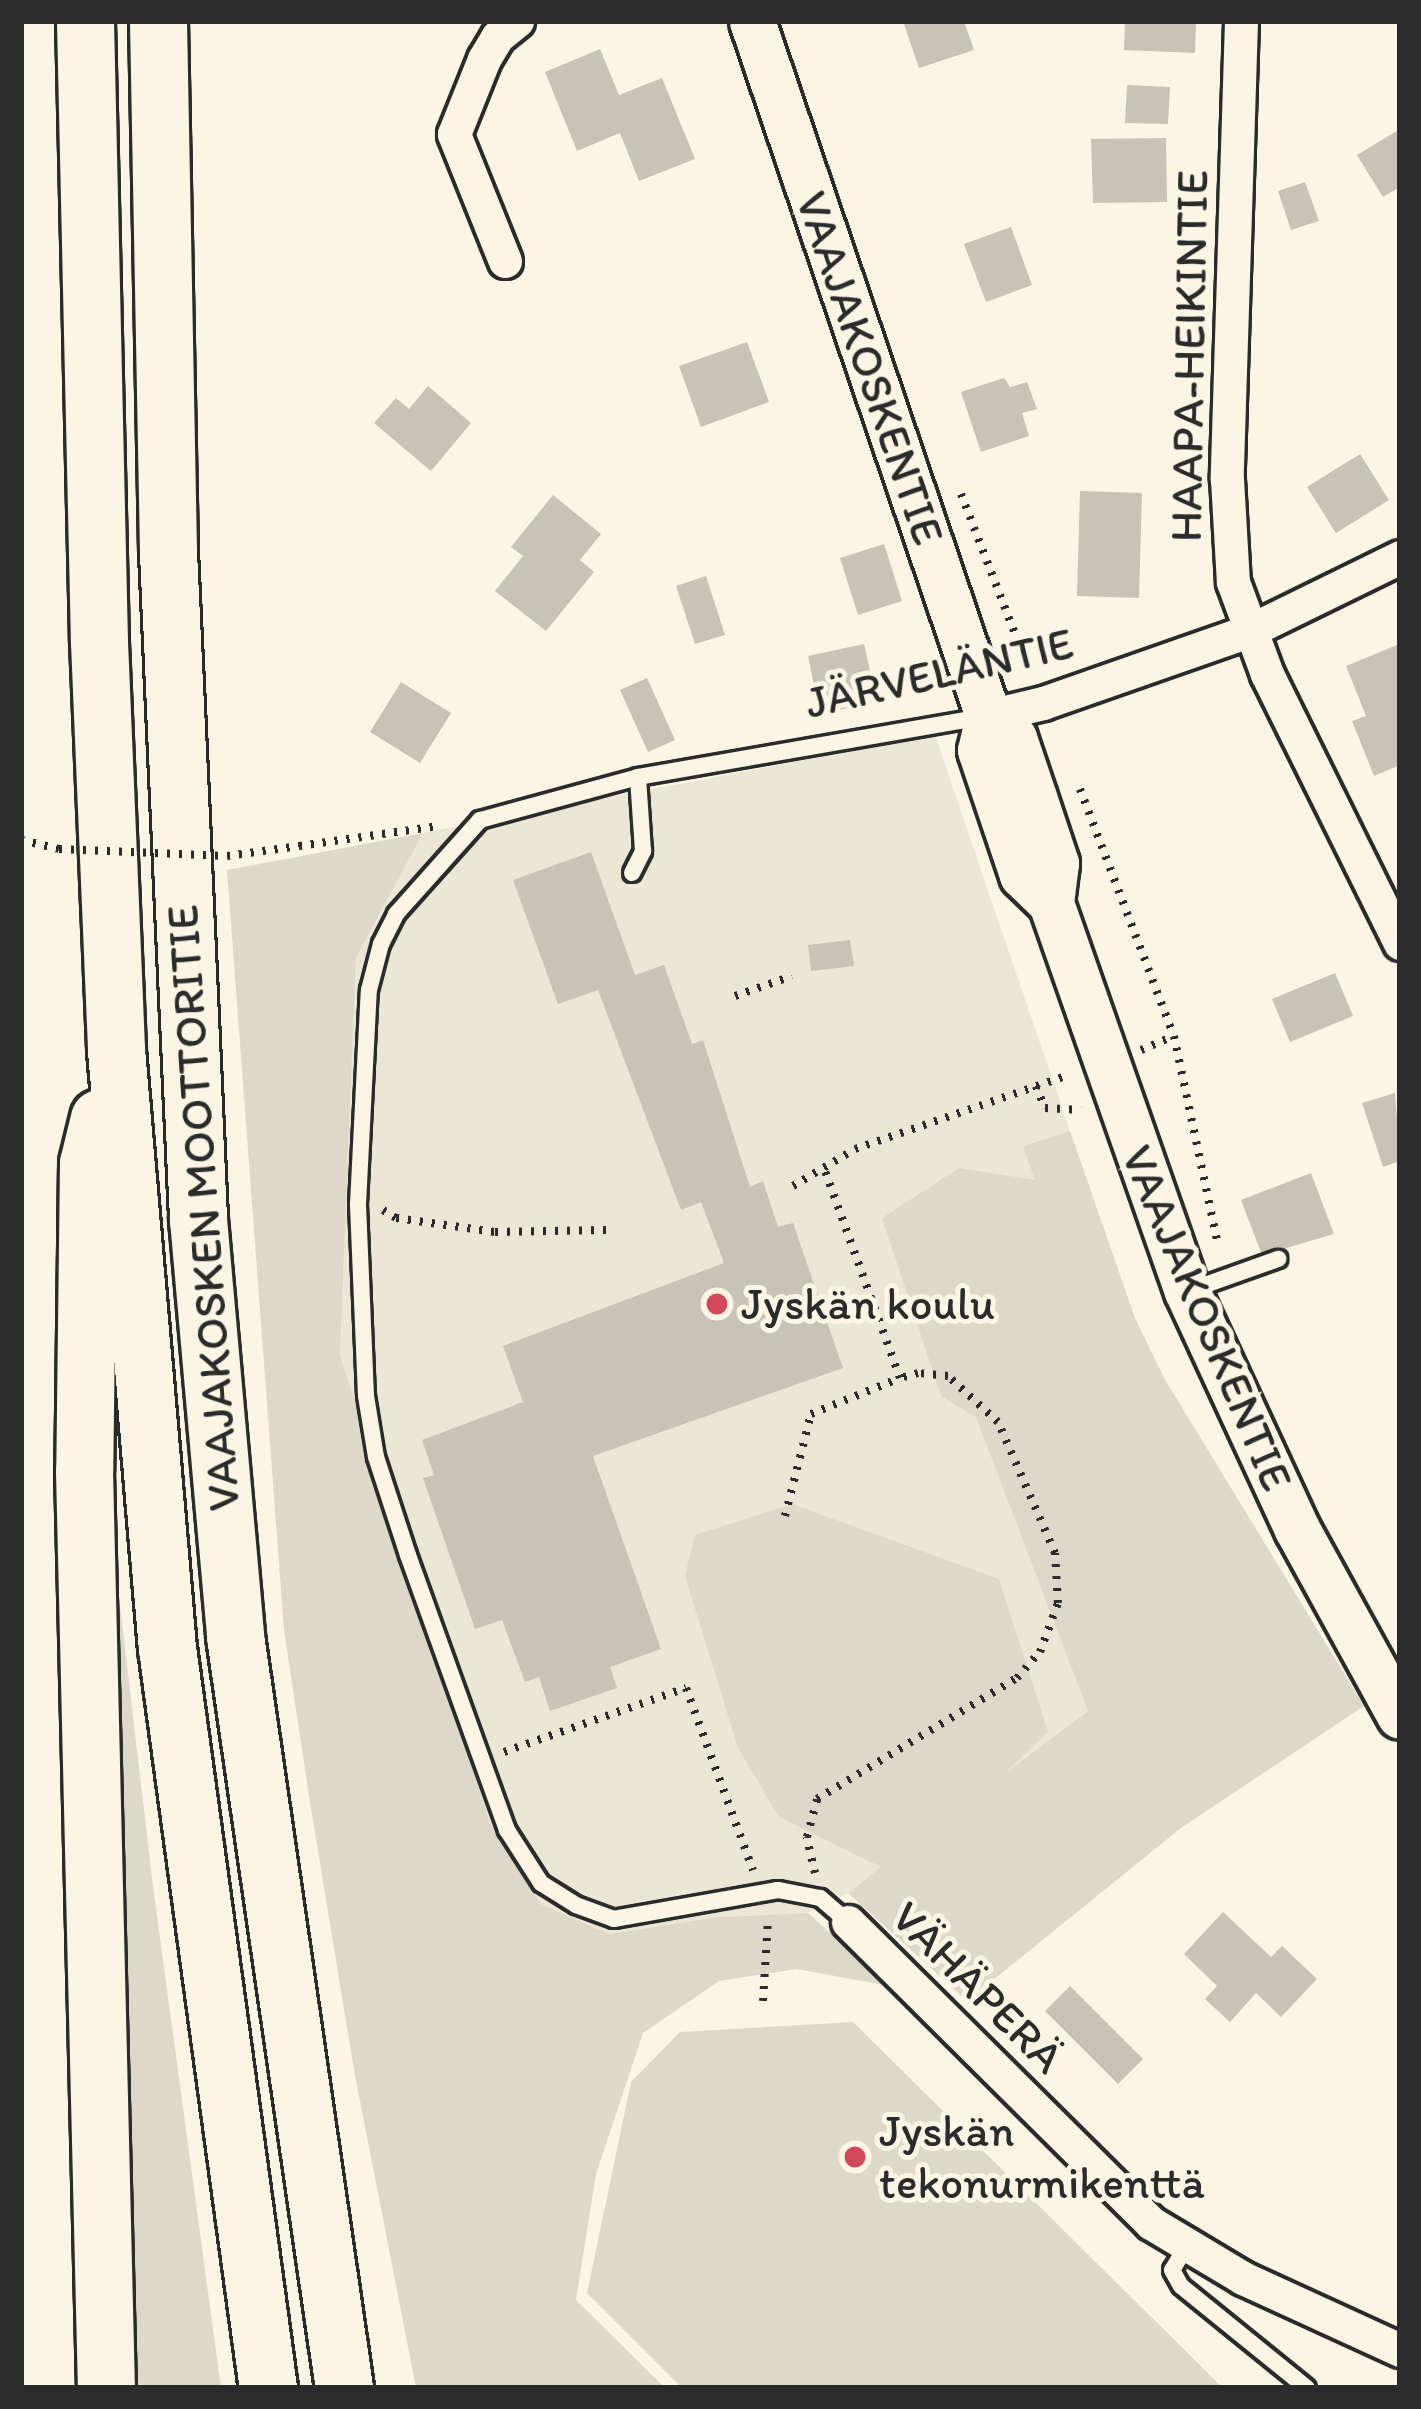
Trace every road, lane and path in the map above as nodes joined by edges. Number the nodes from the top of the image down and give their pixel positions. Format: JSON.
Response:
{"nodes":[{"id":1,"x":85,"y":21,"type":"edge"},
{"id":2,"x":158,"y":21,"type":"edge"},
{"id":3,"x":518,"y":21,"type":"edge"},
{"id":4,"x":752,"y":21,"type":"edge"},
{"id":5,"x":1241,"y":21,"type":"edge"},
{"id":6,"x":505,"y":261,"type":"dead end"},
{"id":7,"x":1400,"y":557,"type":"edge"},
{"id":8,"x":1249,"y":632,"type":"junction"},
{"id":9,"x":988,"y":716,"type":"junction"},
{"id":10,"x":638,"y":777,"type":"junction"},
{"id":11,"x":1076,"y":779,"type":"dead end"},
{"id":12,"x":480,"y":820,"type":"junction"},
{"id":13,"x":21,"y":840,"type":"edge"},
{"id":14,"x":632,"y":873,"type":"dead end"},
{"id":15,"x":1400,"y":943,"type":"edge"},
{"id":16,"x":792,"y":976,"type":"dead end"},
{"id":17,"x":735,"y":996,"type":"dead end"},
{"id":18,"x":1174,"y":1036,"type":"junction"},
{"id":19,"x":116,"y":1050,"type":"junction"},
{"id":20,"x":1139,"y":1051,"type":"dead end"},
{"id":21,"x":1073,"y":1073,"type":"dead end"},
{"id":22,"x":1036,"y":1086,"type":"junction"},
{"id":23,"x":1082,"y":1110,"type":"dead end"},
{"id":24,"x":824,"y":1168,"type":"junction"},
{"id":25,"x":793,"y":1186,"type":"dead end"},
{"id":26,"x":358,"y":1204,"type":"junction"},
{"id":27,"x":606,"y":1230,"type":"dead end"},
{"id":28,"x":1278,"y":1259,"type":"dead end"},
{"id":29,"x":1203,"y":1286,"type":"junction"},
{"id":30,"x":900,"y":1378,"type":"junction"},
{"id":31,"x":784,"y":1516,"type":"dead end"},
{"id":32,"x":1400,"y":1716,"type":"edge"},
{"id":33,"x":480,"y":1761,"type":"junction"},
{"id":34,"x":761,"y":1893,"type":"junction"},
{"id":35,"x":820,"y":1898,"type":"junction"},
{"id":36,"x":848,"y":1922,"type":"joint"},
{"id":37,"x":763,"y":2001,"type":"dead end"},
{"id":38,"x":1186,"y":2247,"type":"junction"},
{"id":39,"x":331,"y":2294,"type":"junction"},
{"id":40,"x":1400,"y":2350,"type":"edge"},
{"id":41,"x":106,"y":2388,"type":"edge"},
{"id":42,"x":268,"y":2388,"type":"edge"},
{"id":43,"x":344,"y":2388,"type":"edge"},
{"id":44,"x":375,"y":2388,"type":"edge"},
{"id":45,"x":1307,"y":2388,"type":"edge"}],
"edges":[{"from":1,"to":19,"type":"highway","name":"VAAJAKOSKEN MOOTTORITIE"},
{"from":2,"to":39,"type":"highway","name":"VAAJAKOSKEN MOOTTORITIE"},
{"from":3,"to":6,"type":"street"},
{"from":4,"to":9,"type":"main road","name":"VAAJAKOSKENTIE"},
{"from":5,"to":8,"type":"street","name":"HAAPA-HEIKINTIE"},
{"from":7,"to":8,"type":"street","name":"JÄRVELÄNTIE"},
{"from":8,"to":9,"type":"street","name":"JÄRVELÄNTIE"},
{"from":8,"to":15,"type":"street","name":"HAAPA-HEIKINTIE"},
{"from":9,"to":10,"type":"lane","name":"JÄRVELÄNTIE"},
{"from":9,"to":29,"type":"main road","name":"VAAJAKOSKENTIE"},
{"from":10,"to":12,"type":"lane","name":"JÄRVELÄNTIE"},
{"from":10,"to":14,"type":"lane"},
{"from":11,"to":18,"type":"path"},
{"from":12,"to":13,"type":"path","bridge":true},
{"from":12,"to":26,"type":"lane"},
{"from":16,"to":17,"type":"path"},
{"from":18,"to":20,"type":"path"},
{"from":18,"to":29,"type":"path"},
{"from":19,"to":41,"type":"highway"},
{"from":19,"to":42,"type":"highway","name":"VAAJAKOSKEN MOOTTORITIE"},
{"from":21,"to":22,"type":"path"},
{"from":22,"to":23,"type":"path"},
{"from":22,"to":24,"type":"path"},
{"from":24,"to":25,"type":"path"},
{"from":24,"to":30,"type":"path"},
{"from":26,"to":27,"type":"path"},
{"from":26,"to":33,"type":"lane"},
{"from":28,"to":29,"type":"lane"},
{"from":29,"to":32,"type":"main road","name":"VAAJAKOSKENTIE"},
{"from":30,"to":31,"type":"path"},
{"from":30,"to":35,"type":"path"},
{"from":33,"to":34,"type":"lane"},
{"from":33,"to":34,"type":"path"},
{"from":34,"to":35,"type":"lane"},
{"from":34,"to":37,"type":"path"},
{"from":35,"to":36,"type":"lane"},
{"from":36,"to":38,"type":"street","name":"VÄHÄPERÄ"},
{"from":38,"to":40,"type":"street","name":"VÄHÄPERÄ"},
{"from":38,"to":45,"type":"lane"},
{"from":39,"to":43,"type":"highway","name":"VAAJAKOSKEN MOOTTORITIE"},
{"from":39,"to":44,"type":"highway"}]}
